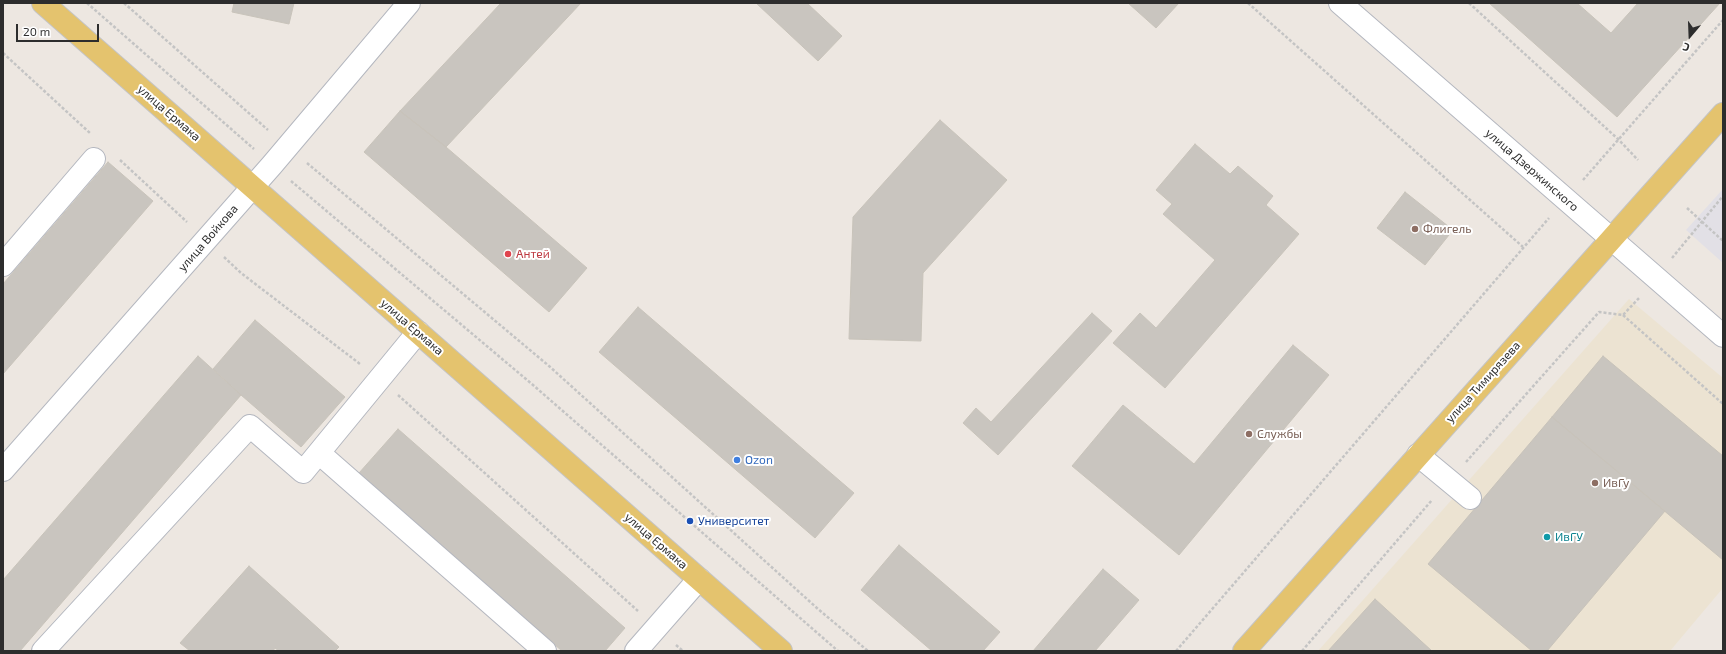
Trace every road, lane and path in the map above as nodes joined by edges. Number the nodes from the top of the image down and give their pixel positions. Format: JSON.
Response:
{"nodes":[{"id":1,"x":43,"y":3,"type":"edge"},
{"id":2,"x":86,"y":3,"type":"edge"},
{"id":3,"x":124,"y":3,"type":"edge"},
{"id":4,"x":409,"y":3,"type":"edge"},
{"id":5,"x":1248,"y":3,"type":"edge"},
{"id":6,"x":1340,"y":3,"type":"edge"},
{"id":7,"x":1469,"y":3,"type":"edge"},
{"id":8,"x":1723,"y":20,"type":"edge"},
{"id":9,"x":3,"y":53,"type":"edge"},
{"id":10,"x":1723,"y":114,"type":"edge"},
{"id":11,"x":1619,"y":140,"type":"junction"},
{"id":12,"x":287,"y":147,"type":"junction"},
{"id":13,"x":95,"y":149,"type":"joint"},
{"id":14,"x":119,"y":160,"type":"dead end"},
{"id":15,"x":1638,"y":160,"type":"dead end"},
{"id":16,"x":272,"y":165,"type":"junction"},
{"id":17,"x":252,"y":187,"type":"junction"},
{"id":18,"x":1723,"y":196,"type":"edge"},
{"id":19,"x":1566,"y":200,"type":"junction"},
{"id":20,"x":1687,"y":208,"type":"dead end"},
{"id":21,"x":1702,"y":221,"type":"junction"},
{"id":22,"x":1612,"y":239,"type":"junction"},
{"id":23,"x":206,"y":240,"type":"junction"},
{"id":24,"x":1723,"y":241,"type":"edge"},
{"id":25,"x":1523,"y":247,"type":"junction"},
{"id":26,"x":3,"y":265,"type":"edge"},
{"id":27,"x":1657,"y":278,"type":"junction"},
{"id":28,"x":1623,"y":315,"type":"junction"},
{"id":29,"x":418,"y":332,"type":"junction"},
{"id":30,"x":1723,"y":336,"type":"edge"},
{"id":31,"x":380,"y":379,"type":"junction"},
{"id":32,"x":1723,"y":404,"type":"edge"},
{"id":33,"x":319,"y":453,"type":"junction"},
{"id":34,"x":1418,"y":455,"type":"junction"},
{"id":35,"x":3,"y":470,"type":"edge"},
{"id":36,"x":1449,"y":480,"type":"junction"},
{"id":37,"x":1470,"y":498,"type":"dead end"},
{"id":38,"x":699,"y":579,"type":"junction"},
{"id":39,"x":657,"y":628,"type":"junction"},
{"id":40,"x":43,"y":651,"type":"edge"},
{"id":41,"x":545,"y":651,"type":"edge"},
{"id":42,"x":636,"y":651,"type":"edge"},
{"id":43,"x":684,"y":651,"type":"edge"},
{"id":44,"x":781,"y":651,"type":"edge"},
{"id":45,"x":838,"y":651,"type":"edge"},
{"id":46,"x":868,"y":651,"type":"edge"},
{"id":47,"x":1176,"y":651,"type":"edge"},
{"id":48,"x":1244,"y":651,"type":"edge"},
{"id":49,"x":1302,"y":651,"type":"edge"}],
"edges":[{"from":1,"to":17,"type":"main road","name":"улица Ермака"},
{"from":2,"to":16,"type":"path"},
{"from":3,"to":12,"type":"path"},
{"from":4,"to":12,"type":"street","name":"улица Войкова"},
{"from":5,"to":25,"type":"path"},
{"from":6,"to":19,"type":"street","name":"улица Дзержинского"},
{"from":7,"to":11,"type":"path"},
{"from":8,"to":11,"type":"path"},
{"from":9,"to":13,"type":"path"},
{"from":10,"to":22,"type":"main road","name":"улица Тимирязева"},
{"from":11,"to":15,"type":"path"},
{"from":11,"to":19,"type":"path"},
{"from":12,"to":16,"type":"street","name":"улица Войкова"},
{"from":12,"to":46,"type":"path"},
{"from":13,"to":26,"type":"street"},
{"from":14,"to":23,"type":"path"},
{"from":16,"to":17,"type":"street","name":"улица Войкова"},
{"from":16,"to":45,"type":"path"},
{"from":17,"to":23,"type":"street","name":"улица Войкова"},
{"from":17,"to":29,"type":"main road","name":"улица Ермака"},
{"from":18,"to":21,"type":"path"},
{"from":19,"to":22,"type":"street","name":"улица Дзержинского"},
{"from":19,"to":25,"type":"path"},
{"from":20,"to":21,"type":"path"},
{"from":21,"to":24,"type":"path"},
{"from":21,"to":27,"type":"path"},
{"from":22,"to":27,"type":"street","name":"улица Дзержинского"},
{"from":22,"to":34,"type":"main road","name":"улица Тимирязева"},
{"from":23,"to":31,"type":"path"},
{"from":23,"to":35,"type":"street","name":"улица Войкова"},
{"from":25,"to":47,"type":"path"},
{"from":27,"to":28,"type":"path"},
{"from":27,"to":30,"type":"street","name":"улица Дзержинского"},
{"from":28,"to":32,"type":"path"},
{"from":28,"to":36,"type":"path"},
{"from":29,"to":31,"type":"street"},
{"from":29,"to":38,"type":"main road","name":"улица Ермака"},
{"from":31,"to":33,"type":"street"},
{"from":31,"to":39,"type":"path"},
{"from":33,"to":40,"type":"street"},
{"from":33,"to":41,"type":"street"},
{"from":34,"to":36,"type":"street"},
{"from":34,"to":48,"type":"main road","name":"улица Тимирязева"},
{"from":36,"to":37,"type":"street"},
{"from":36,"to":49,"type":"path"},
{"from":38,"to":39,"type":"street"},
{"from":38,"to":44,"type":"main road","name":"улица Ермака"},
{"from":39,"to":42,"type":"street"},
{"from":39,"to":43,"type":"path"}]}
